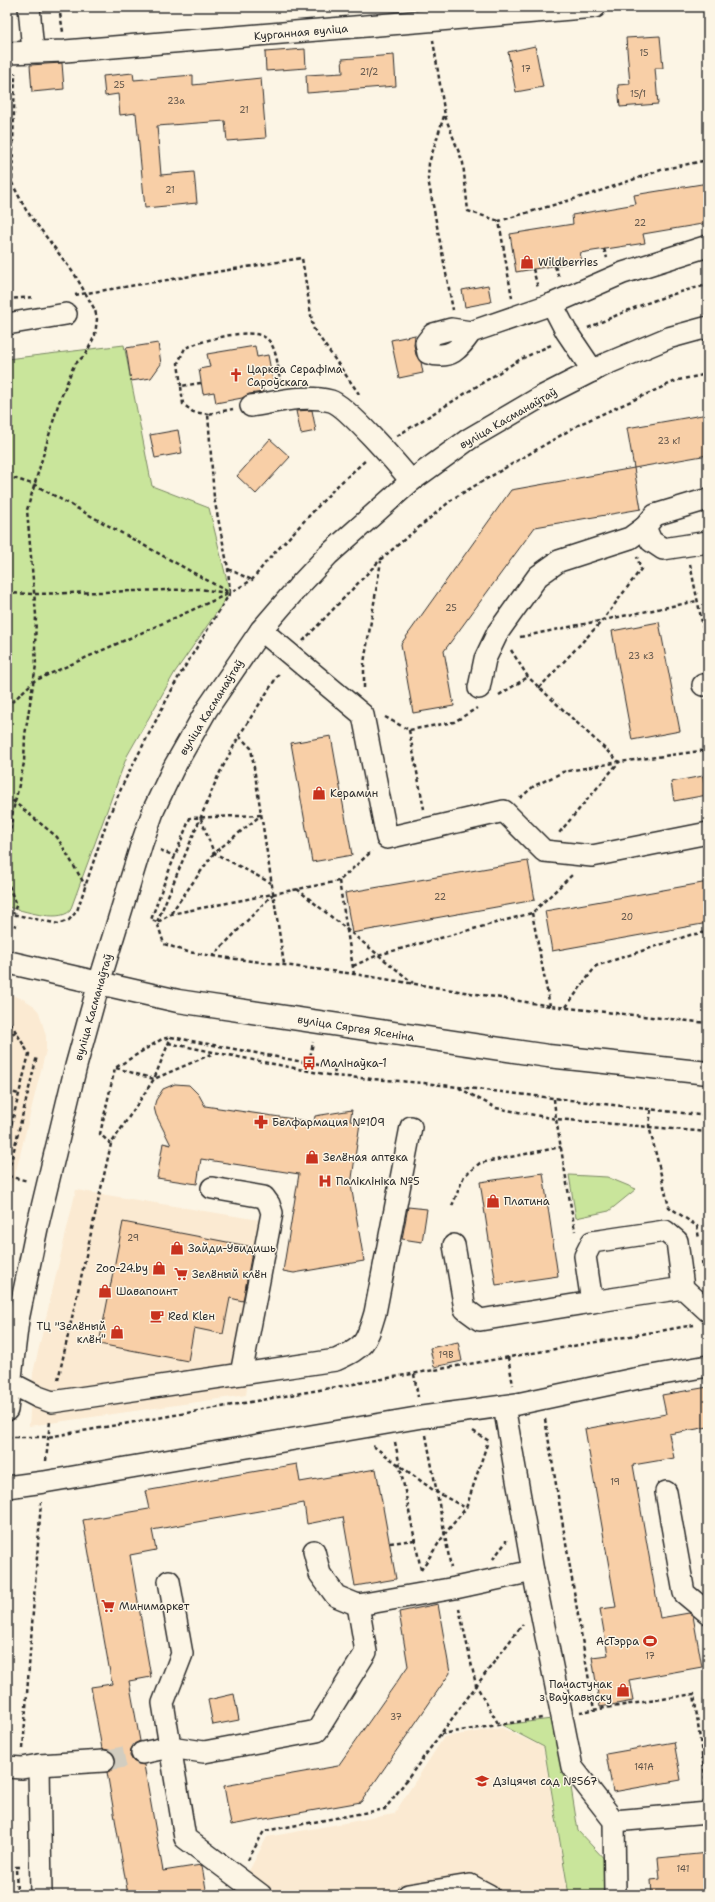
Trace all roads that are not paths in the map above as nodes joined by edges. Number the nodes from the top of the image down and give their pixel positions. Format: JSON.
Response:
{"nodes":[{"id":1,"x":29,"y":7,"type":"edge"},
{"id":2,"x":595,"y":7,"type":"edge"},
{"id":3,"x":32,"y":51,"type":"junction"},
{"id":4,"x":7,"y":53,"type":"edge"},
{"id":5,"x":708,"y":246,"type":"edge"},
{"id":6,"x":546,"y":298,"type":"junction"},
{"id":7,"x":68,"y":304,"type":"road end"},
{"id":8,"x":7,"y":324,"type":"edge"},
{"id":9,"x":708,"y":327,"type":"edge"},
{"id":10,"x":464,"y":331,"type":"road end"},
{"id":11,"x":593,"y":371,"type":"junction"},
{"id":12,"x":251,"y":406,"type":"road end"},
{"id":13,"x":411,"y":481,"type":"junction"},
{"id":14,"x":708,"y":499,"type":"edge"},
{"id":15,"x":638,"y":532,"type":"junction"},
{"id":16,"x":708,"y":542,"type":"edge"},
{"id":17,"x":261,"y":630,"type":"junction"},
{"id":18,"x":485,"y":697,"type":"road end"},
{"id":19,"x":708,"y":833,"type":"edge"},
{"id":20,"x":7,"y":962,"type":"edge"},
{"id":21,"x":99,"y":983,"type":"junction"},
{"id":22,"x":708,"y":1073,"type":"edge"},
{"id":23,"x":411,"y":1127,"type":"dead end"},
{"id":24,"x":212,"y":1188,"type":"dead end"},
{"id":25,"x":454,"y":1245,"type":"dead end"},
{"id":26,"x":683,"y":1288,"type":"junction"},
{"id":27,"x":592,"y":1302,"type":"junction"},
{"id":28,"x":704,"y":1317,"type":"edge"},
{"id":29,"x":708,"y":1366,"type":"edge"},
{"id":30,"x":241,"y":1374,"type":"junction"},
{"id":31,"x":8,"y":1382,"type":"edge"},
{"id":32,"x":510,"y":1405,"type":"junction"},
{"id":33,"x":7,"y":1410,"type":"edge"},
{"id":34,"x":7,"y":1487,"type":"edge"},
{"id":35,"x":666,"y":1492,"type":"dead end"},
{"id":36,"x":314,"y":1551,"type":"dead end"},
{"id":37,"x":533,"y":1571,"type":"junction"},
{"id":38,"x":169,"y":1581,"type":"dead end"},
{"id":39,"x":358,"y":1605,"type":"junction"},
{"id":40,"x":708,"y":1613,"type":"edge"},
{"id":41,"x":170,"y":1747,"type":"junction"},
{"id":42,"x":142,"y":1753,"type":"tunnel mouth"},
{"id":43,"x":104,"y":1761,"type":"tunnel mouth"},
{"id":44,"x":23,"y":1767,"type":"edge"},
{"id":45,"x":708,"y":1812,"type":"edge"},
{"id":46,"x":614,"y":1821,"type":"junction"},
{"id":47,"x":41,"y":1895,"type":"edge"},
{"id":48,"x":261,"y":1895,"type":"edge"},
{"id":49,"x":408,"y":1895,"type":"edge"},
{"id":50,"x":489,"y":1895,"type":"edge"},
{"id":51,"x":615,"y":1895,"type":"edge"}],
"edges":[{"from":1,"to":3,"type":"street"},
{"from":2,"to":3,"type":"street","name":"Курганная вуліца"},
{"from":3,"to":4,"type":"street","name":"Курганная вуліца"},
{"from":5,"to":6,"type":"street"},
{"from":6,"to":10,"type":"street"},
{"from":6,"to":11,"type":"street"},
{"from":7,"to":8,"type":"street"},
{"from":9,"to":11,"type":"street","name":"вуліца Касманаўтаў"},
{"from":11,"to":13,"type":"street","name":"вуліца Касманаўтаў"},
{"from":12,"to":13,"type":"street"},
{"from":13,"to":17,"type":"street","name":"вуліца Касманаўтаў"},
{"from":14,"to":15,"type":"street"},
{"from":15,"to":16,"type":"street"},
{"from":15,"to":18,"type":"street"},
{"from":17,"to":19,"type":"street"},
{"from":17,"to":21,"type":"street","name":"вуліца Касманаўтаў"},
{"from":20,"to":21,"type":"main road","name":"вуліца Сяргея Ясеніна"},
{"from":21,"to":22,"type":"main road","name":"вуліца Сяргея Ясеніна"},
{"from":21,"to":31,"type":"street","name":"вуліца Касманаўтаў"},
{"from":23,"to":30,"type":"street"},
{"from":24,"to":30,"type":"street"},
{"from":25,"to":27,"type":"street"},
{"from":26,"to":27,"type":"street"},
{"from":26,"to":27,"type":"street"},
{"from":26,"to":28,"type":"street"},
{"from":29,"to":32,"type":"street"},
{"from":30,"to":31,"type":"street"},
{"from":31,"to":33,"type":"street","name":"вуліца Касманаўтаў"},
{"from":32,"to":34,"type":"street"},
{"from":32,"to":37,"type":"street"},
{"from":35,"to":40,"type":"street"},
{"from":36,"to":39,"type":"street"},
{"from":37,"to":39,"type":"street"},
{"from":37,"to":46,"type":"street"},
{"from":38,"to":41,"type":"street"},
{"from":39,"to":41,"type":"street"},
{"from":41,"to":42,"type":"street"},
{"from":41,"to":48,"type":"street"},
{"from":43,"to":44,"type":"street"},
{"from":44,"to":47,"type":"street"},
{"from":45,"to":46,"type":"street"},
{"from":46,"to":51,"type":"street"},
{"from":49,"to":50,"type":"street"}]}
